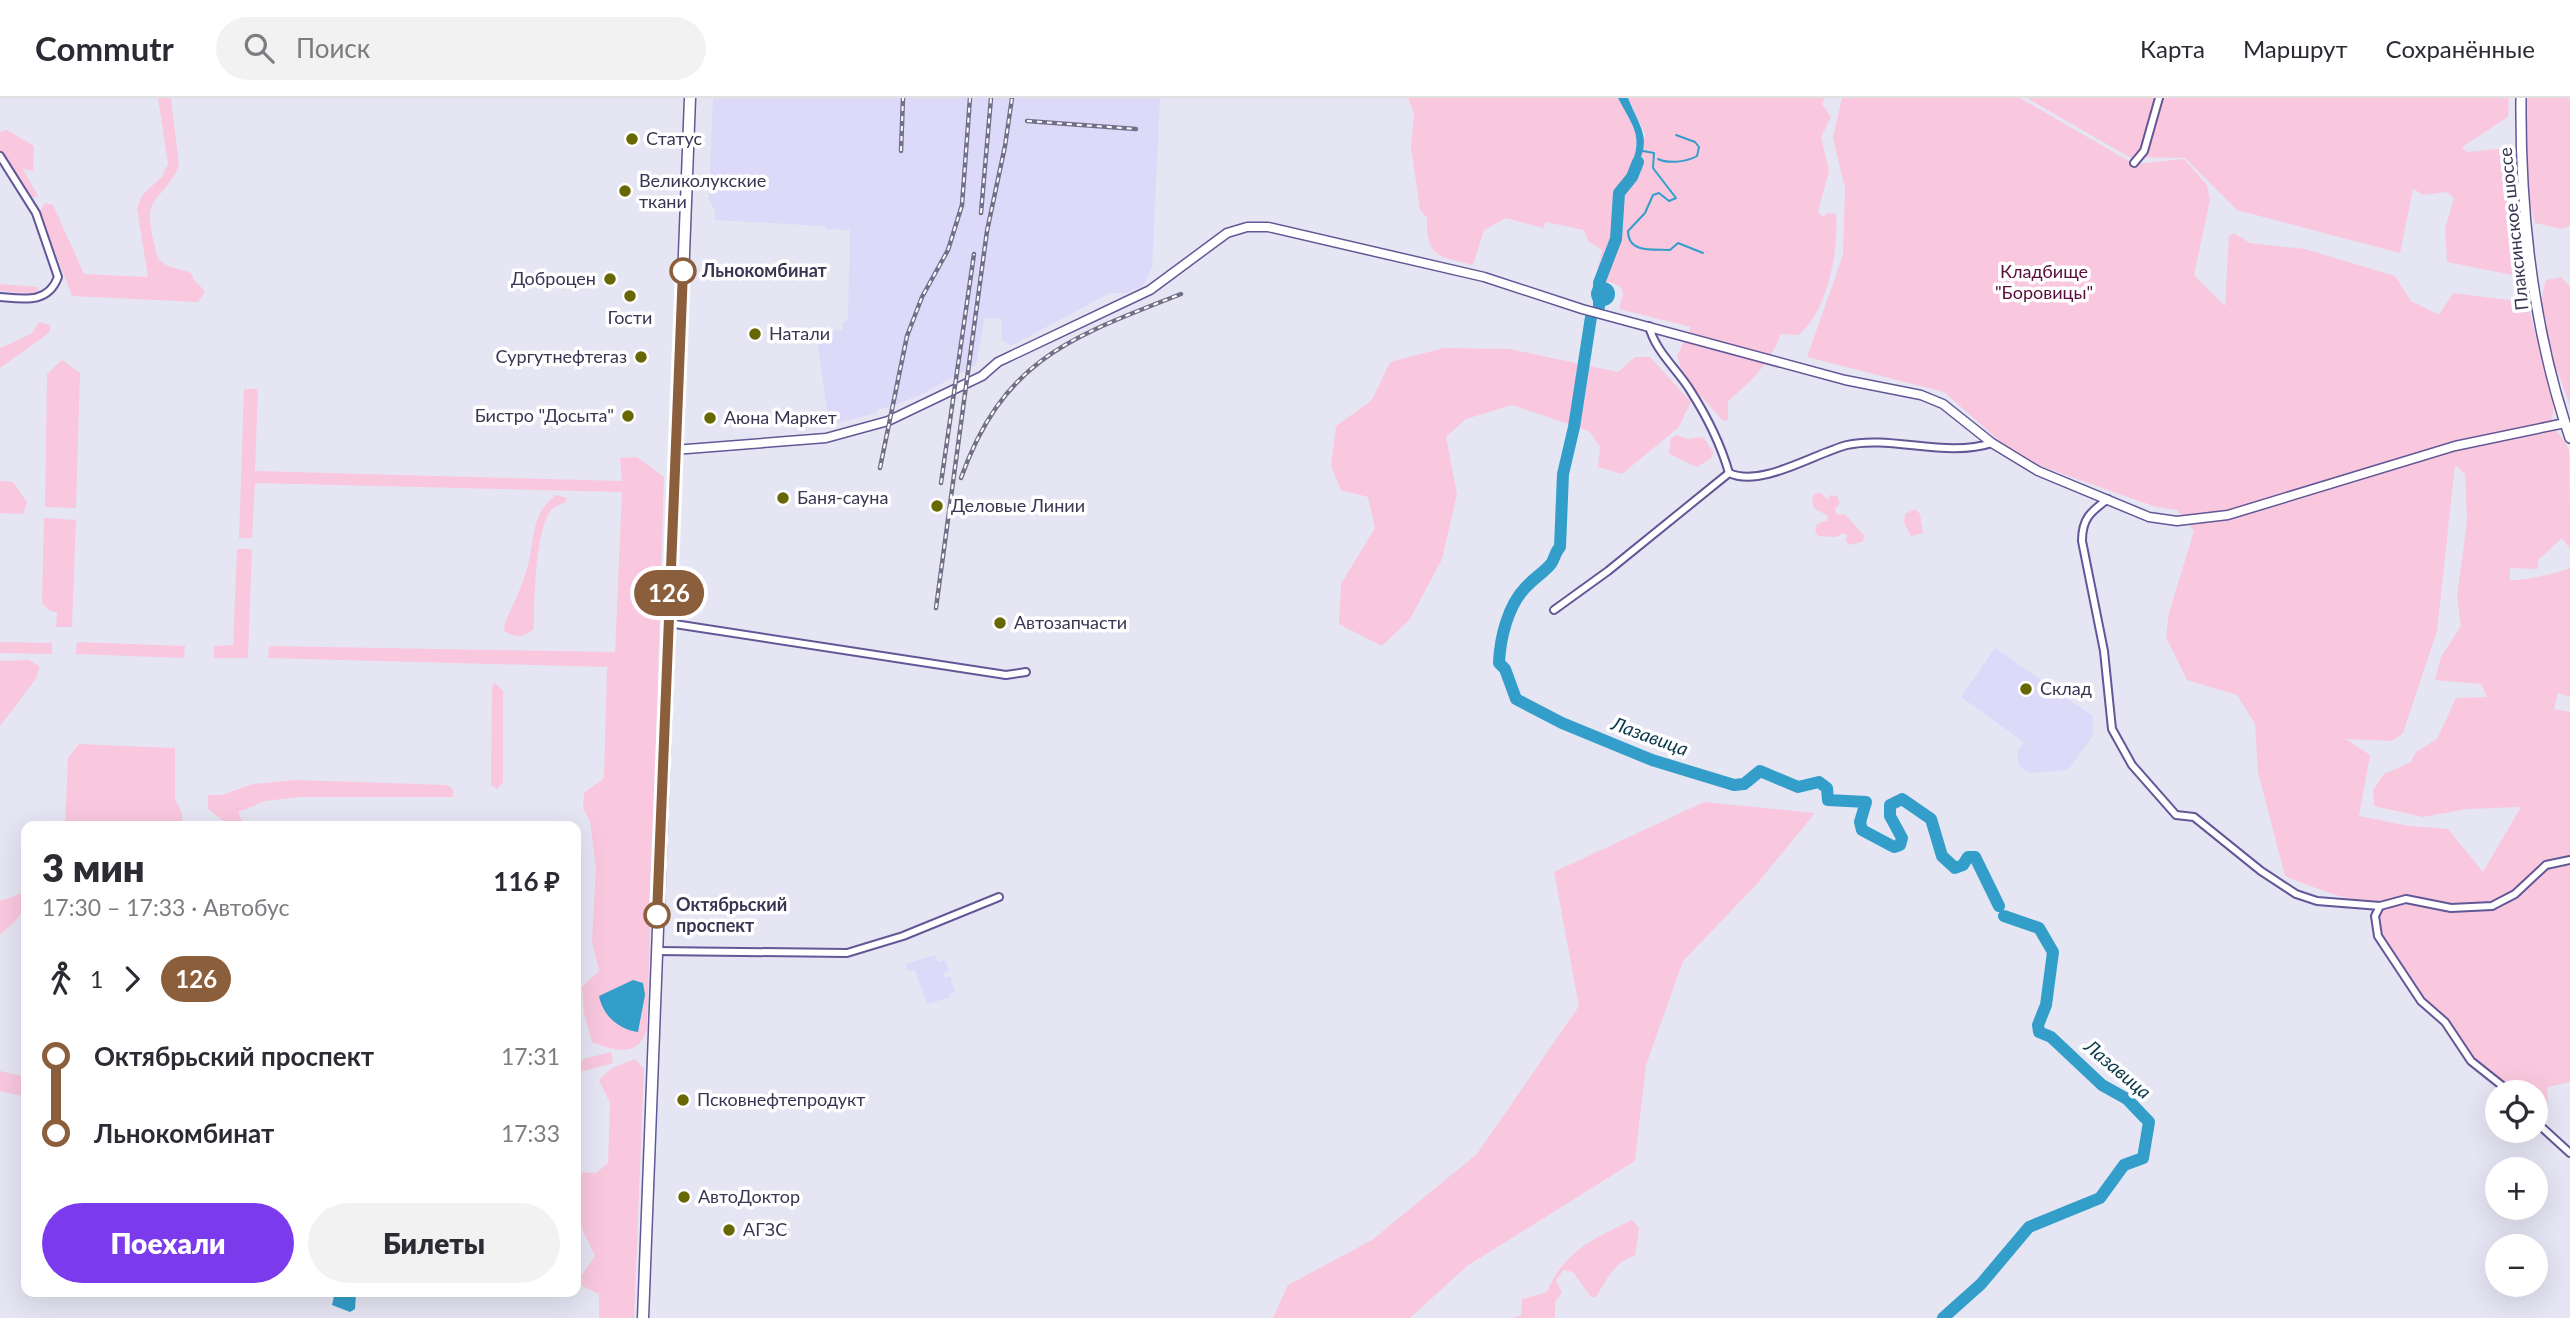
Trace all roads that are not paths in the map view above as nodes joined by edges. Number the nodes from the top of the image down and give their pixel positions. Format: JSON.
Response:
{"nodes":[{"id":1,"x":690,"y":98,"type":"edge"},
{"id":2,"x":2159,"y":98,"type":"edge"},
{"id":3,"x":2521,"y":98,"type":"edge"},
{"id":4,"x":0,"y":156,"type":"edge"},
{"id":5,"x":2134,"y":163,"type":"dead end"},
{"id":6,"x":0,"y":297,"type":"edge"},
{"id":7,"x":1650,"y":326,"type":"junction"},
{"id":8,"x":2565,"y":423,"type":"junction"},
{"id":9,"x":2570,"y":438,"type":"edge"},
{"id":10,"x":1992,"y":443,"type":"junction"},
{"id":11,"x":674,"y":450,"type":"junction"},
{"id":12,"x":1729,"y":473,"type":"junction"},
{"id":13,"x":2108,"y":499,"type":"junction"},
{"id":14,"x":1554,"y":610,"type":"dead end"},
{"id":15,"x":668,"y":623,"type":"junction"},
{"id":16,"x":1026,"y":672,"type":"dead end"},
{"id":17,"x":2570,"y":860,"type":"edge"},
{"id":18,"x":999,"y":897,"type":"dead end"},
{"id":19,"x":2380,"y":906,"type":"junction"},
{"id":20,"x":656,"y":951,"type":"junction"},
{"id":21,"x":2495,"y":1080,"type":"edge"},
{"id":22,"x":2548,"y":1133,"type":"edge"},
{"id":23,"x":2570,"y":1153,"type":"edge"},
{"id":24,"x":643,"y":1318,"type":"edge"}],
"edges":[{"from":1,"to":11,"type":"main road"},
{"from":2,"to":5,"type":"street"},
{"from":3,"to":8,"type":"main road","name":"Плаксинское шоссе"},
{"from":4,"to":6,"type":"street"},
{"from":7,"to":10,"type":"street"},
{"from":7,"to":11,"type":"street"},
{"from":7,"to":12,"type":"street"},
{"from":8,"to":9,"type":"main road","name":"Плаксинское шоссе"},
{"from":8,"to":13,"type":"street"},
{"from":10,"to":12,"type":"street"},
{"from":10,"to":13,"type":"street"},
{"from":11,"to":15,"type":"main road"},
{"from":12,"to":14,"type":"street"},
{"from":13,"to":19,"type":"street"},
{"from":15,"to":16,"type":"street"},
{"from":15,"to":20,"type":"main road"},
{"from":17,"to":19,"type":"street"},
{"from":18,"to":20,"type":"street"},
{"from":19,"to":21,"type":"street"},
{"from":20,"to":24,"type":"main road"},
{"from":22,"to":23,"type":"street"}]}
